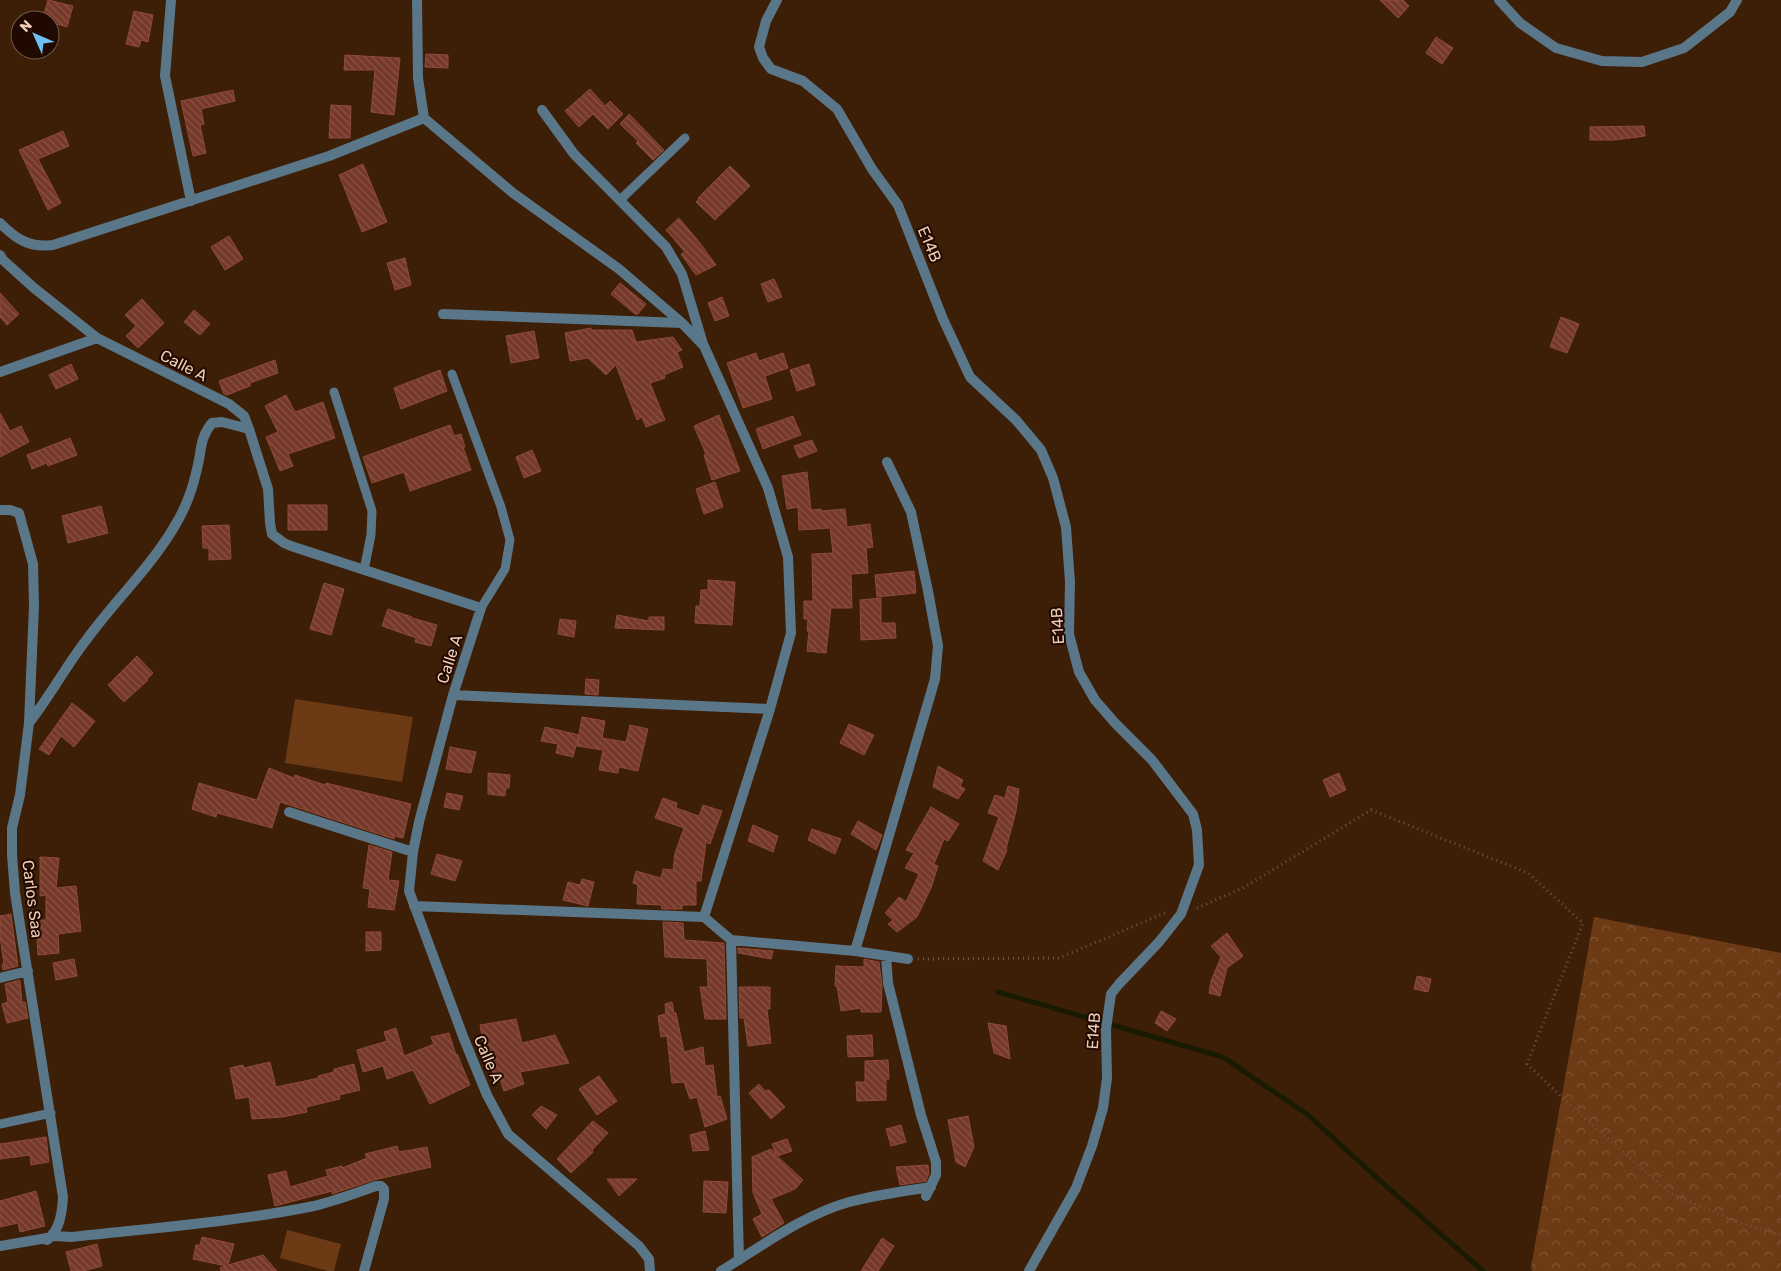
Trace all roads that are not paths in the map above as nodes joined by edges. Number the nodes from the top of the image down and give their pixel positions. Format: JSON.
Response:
{"nodes":[{"id":1,"x":171,"y":0,"type":"edge"},
{"id":2,"x":417,"y":0,"type":"edge"},
{"id":3,"x":777,"y":0,"type":"edge"},
{"id":4,"x":1499,"y":0,"type":"edge"},
{"id":5,"x":1737,"y":0,"type":"edge"},
{"id":6,"x":542,"y":110,"type":"dead end"},
{"id":7,"x":424,"y":118,"type":"junction"},
{"id":8,"x":685,"y":138,"type":"dead end"},
{"id":9,"x":191,"y":200,"type":"junction"},
{"id":10,"x":620,"y":200,"type":"junction"},
{"id":11,"x":0,"y":223,"type":"edge"},
{"id":12,"x":0,"y":255,"type":"edge"},
{"id":13,"x":443,"y":314,"type":"dead end"},
{"id":14,"x":682,"y":323,"type":"junction"},
{"id":15,"x":97,"y":338,"type":"junction"},
{"id":16,"x":704,"y":346,"type":"junction"},
{"id":17,"x":0,"y":372,"type":"edge"},
{"id":18,"x":452,"y":374,"type":"dead end"},
{"id":19,"x":334,"y":392,"type":"dead end"},
{"id":20,"x":249,"y":429,"type":"junction"},
{"id":21,"x":887,"y":462,"type":"dead end"},
{"id":22,"x":0,"y":510,"type":"edge"},
{"id":23,"x":364,"y":570,"type":"junction"},
{"id":24,"x":481,"y":608,"type":"junction"},
{"id":25,"x":453,"y":695,"type":"junction"},
{"id":26,"x":770,"y":709,"type":"junction"},
{"id":27,"x":29,"y":723,"type":"junction"},
{"id":28,"x":289,"y":812,"type":"dead end"},
{"id":29,"x":413,"y":852,"type":"junction"},
{"id":30,"x":414,"y":906,"type":"junction"},
{"id":31,"x":704,"y":916,"type":"junction"},
{"id":32,"x":731,"y":940,"type":"junction"},
{"id":33,"x":855,"y":951,"type":"junction"},
{"id":34,"x":886,"y":957,"type":"junction"},
{"id":35,"x":908,"y":959,"type":"road end"},
{"id":36,"x":28,"y":971,"type":"junction"},
{"id":37,"x":0,"y":978,"type":"edge"},
{"id":38,"x":51,"y":1113,"type":"junction"},
{"id":39,"x":0,"y":1124,"type":"edge"},
{"id":40,"x":931,"y":1186,"type":"junction"},
{"id":41,"x":926,"y":1196,"type":"dead end"},
{"id":42,"x":50,"y":1237,"type":"junction"},
{"id":43,"x":0,"y":1246,"type":"edge"},
{"id":44,"x":739,"y":1260,"type":"junction"},
{"id":45,"x":364,"y":1271,"type":"edge"},
{"id":46,"x":650,"y":1271,"type":"edge"},
{"id":47,"x":722,"y":1271,"type":"edge"},
{"id":48,"x":1029,"y":1271,"type":"edge"}],
"edges":[{"from":1,"to":9,"type":"street"},
{"from":2,"to":7,"type":"street"},
{"from":3,"to":48,"type":"street","name":"E14B"},
{"from":4,"to":5,"type":"street"},
{"from":6,"to":10,"type":"street"},
{"from":7,"to":9,"type":"street"},
{"from":7,"to":14,"type":"street"},
{"from":8,"to":10,"type":"lane"},
{"from":9,"to":11,"type":"street"},
{"from":10,"to":16,"type":"street"},
{"from":12,"to":15,"type":"street","name":"Calle A"},
{"from":13,"to":14,"type":"street"},
{"from":14,"to":16,"type":"street"},
{"from":15,"to":17,"type":"street"},
{"from":15,"to":20,"type":"street","name":"Calle A"},
{"from":16,"to":26,"type":"street"},
{"from":18,"to":24,"type":"lane"},
{"from":19,"to":23,"type":"lane"},
{"from":20,"to":23,"type":"street","name":"Calle A"},
{"from":20,"to":27,"type":"street"},
{"from":21,"to":33,"type":"street"},
{"from":22,"to":27,"type":"street","name":"Carlos Saa"},
{"from":23,"to":24,"type":"street","name":"Calle A"},
{"from":24,"to":25,"type":"street","name":"Calle A"},
{"from":25,"to":26,"type":"street"},
{"from":25,"to":29,"type":"street","name":"Calle A"},
{"from":26,"to":31,"type":"street"},
{"from":27,"to":36,"type":"street","name":"Carlos Saa"},
{"from":28,"to":29,"type":"street"},
{"from":29,"to":30,"type":"street","name":"Calle A"},
{"from":30,"to":31,"type":"street"},
{"from":30,"to":46,"type":"street","name":"Calle A"},
{"from":31,"to":32,"type":"street"},
{"from":32,"to":33,"type":"street"},
{"from":32,"to":44,"type":"street"},
{"from":33,"to":34,"type":"street"},
{"from":34,"to":35,"type":"street"},
{"from":34,"to":40,"type":"street"},
{"from":36,"to":37,"type":"street"},
{"from":36,"to":38,"type":"street","name":"Carlos Saa"},
{"from":38,"to":39,"type":"lane"},
{"from":38,"to":42,"type":"street","name":"Carlos Saa"},
{"from":40,"to":41,"type":"street"},
{"from":40,"to":44,"type":"street"},
{"from":42,"to":43,"type":"street"},
{"from":42,"to":45,"type":"street"},
{"from":44,"to":47,"type":"street"}]}
